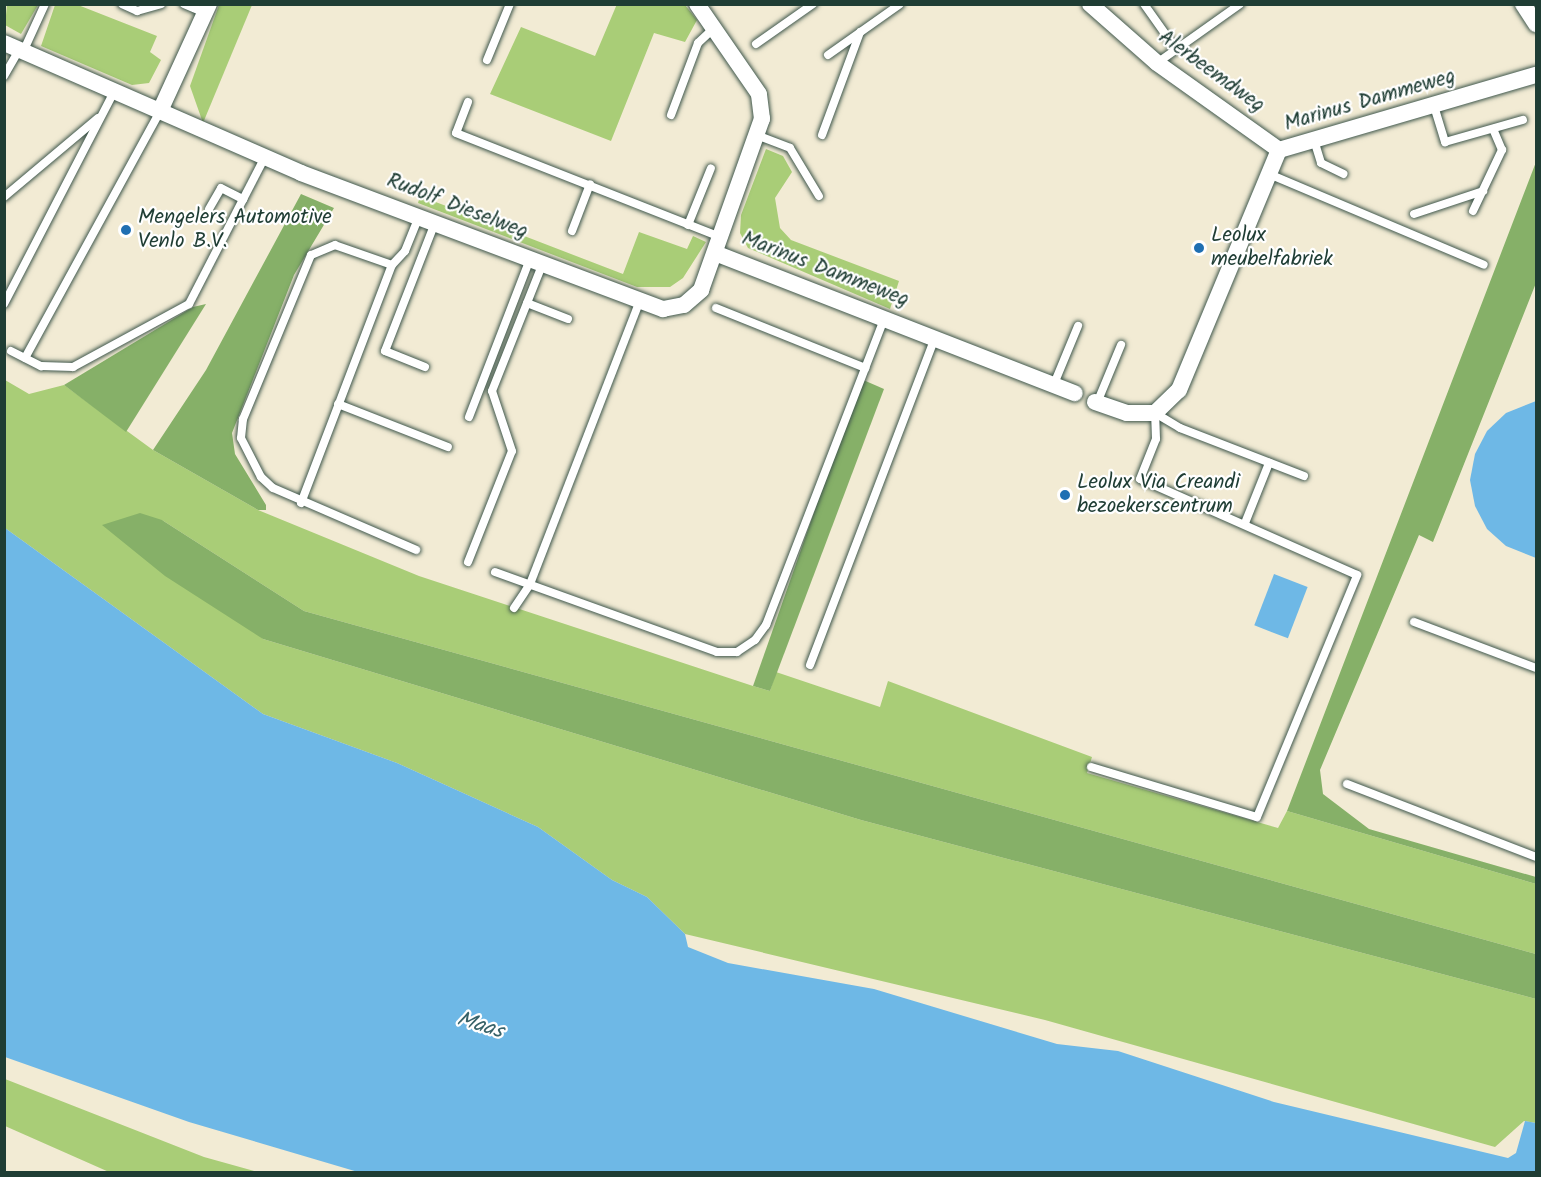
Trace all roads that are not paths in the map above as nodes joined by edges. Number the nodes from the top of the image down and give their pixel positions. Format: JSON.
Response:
{"nodes":[{"id":1,"x":45,"y":4,"type":"edge"},
{"id":2,"x":122,"y":4,"type":"edge"},
{"id":3,"x":161,"y":4,"type":"edge"},
{"id":4,"x":184,"y":4,"type":"edge"},
{"id":5,"x":510,"y":4,"type":"edge"},
{"id":6,"x":697,"y":4,"type":"edge"},
{"id":7,"x":813,"y":4,"type":"edge"},
{"id":8,"x":900,"y":4,"type":"edge"},
{"id":9,"x":1090,"y":4,"type":"edge"},
{"id":10,"x":1144,"y":4,"type":"edge"},
{"id":11,"x":1240,"y":4,"type":"edge"},
{"id":12,"x":1523,"y":4,"type":"edge"},
{"id":13,"x":207,"y":9,"type":"edge"},
{"id":14,"x":1536,"y":24,"type":"edge"},
{"id":15,"x":714,"y":28,"type":"junction"},
{"id":16,"x":861,"y":32,"type":"junction"},
{"id":17,"x":756,"y":44,"type":"dead end"},
{"id":18,"x":16,"y":48,"type":"edge"},
{"id":19,"x":1176,"y":49,"type":"junction"},
{"id":20,"x":828,"y":55,"type":"dead end"},
{"id":21,"x":488,"y":60,"type":"dead end"},
{"id":22,"x":1157,"y":63,"type":"junction"},
{"id":23,"x":1536,"y":75,"type":"edge"},
{"id":24,"x":4,"y":76,"type":"edge"},
{"id":25,"x":114,"y":92,"type":"junction"},
{"id":26,"x":468,"y":102,"type":"dead end"},
{"id":27,"x":1434,"y":106,"type":"junction"},
{"id":28,"x":160,"y":111,"type":"junction"},
{"id":29,"x":102,"y":114,"type":"junction"},
{"id":30,"x":671,"y":115,"type":"dead end"},
{"id":31,"x":1523,"y":120,"type":"dead end"},
{"id":32,"x":1493,"y":129,"type":"junction"},
{"id":33,"x":822,"y":135,"type":"dead end"},
{"id":34,"x":759,"y":136,"type":"junction"},
{"id":35,"x":1314,"y":140,"type":"junction"},
{"id":36,"x":1280,"y":150,"type":"junction"},
{"id":37,"x":265,"y":157,"type":"junction"},
{"id":38,"x":711,"y":168,"type":"dead end"},
{"id":39,"x":1269,"y":174,"type":"junction"},
{"id":40,"x":1344,"y":174,"type":"dead end"},
{"id":41,"x":590,"y":184,"type":"junction"},
{"id":42,"x":1483,"y":191,"type":"junction"},
{"id":43,"x":5,"y":196,"type":"edge"},
{"id":44,"x":819,"y":196,"type":"dead end"},
{"id":45,"x":243,"y":199,"type":"junction"},
{"id":46,"x":209,"y":209,"type":"dead end"},
{"id":47,"x":1473,"y":211,"type":"dead end"},
{"id":48,"x":1413,"y":214,"type":"dead end"},
{"id":49,"x":419,"y":217,"type":"junction"},
{"id":50,"x":435,"y":223,"type":"junction"},
{"id":51,"x":688,"y":225,"type":"junction"},
{"id":52,"x":572,"y":231,"type":"dead end"},
{"id":53,"x":718,"y":245,"type":"junction"},
{"id":54,"x":536,"y":261,"type":"junction"},
{"id":55,"x":1484,"y":265,"type":"dead end"},
{"id":56,"x":392,"y":266,"type":"junction"},
{"id":57,"x":640,"y":300,"type":"junction"},
{"id":58,"x":527,"y":303,"type":"junction"},
{"id":59,"x":4,"y":304,"type":"edge"},
{"id":60,"x":716,"y":308,"type":"dead end"},
{"id":61,"x":885,"y":317,"type":"junction"},
{"id":62,"x":568,"y":319,"type":"dead end"},
{"id":63,"x":1078,"y":326,"type":"dead end"},
{"id":64,"x":936,"y":336,"type":"junction"},
{"id":65,"x":1121,"y":345,"type":"dead end"},
{"id":66,"x":11,"y":351,"type":"dead end"},
{"id":67,"x":25,"y":358,"type":"junction"},
{"id":68,"x":425,"y":367,"type":"dead end"},
{"id":69,"x":865,"y":368,"type":"junction"},
{"id":70,"x":1054,"y":384,"type":"junction"},
{"id":71,"x":1075,"y":393,"type":"dead end"},
{"id":72,"x":1096,"y":402,"type":"joint"},
{"id":73,"x":338,"y":404,"type":"junction"},
{"id":74,"x":1155,"y":413,"type":"junction"},
{"id":75,"x":469,"y":417,"type":"dead end"},
{"id":76,"x":448,"y":447,"type":"dead end"},
{"id":77,"x":1269,"y":463,"type":"junction"},
{"id":78,"x":1304,"y":476,"type":"dead end"},
{"id":79,"x":301,"y":503,"type":"junction"},
{"id":80,"x":1245,"y":523,"type":"junction"},
{"id":81,"x":416,"y":550,"type":"dead end"},
{"id":82,"x":468,"y":561,"type":"dead end"},
{"id":83,"x":495,"y":572,"type":"dead end"},
{"id":84,"x":530,"y":584,"type":"junction"},
{"id":85,"x":514,"y":608,"type":"dead end"},
{"id":86,"x":1414,"y":622,"type":"dead end"},
{"id":87,"x":810,"y":665,"type":"dead end"},
{"id":88,"x":1536,"y":668,"type":"edge"},
{"id":89,"x":1091,"y":767,"type":"dead end"},
{"id":90,"x":1347,"y":784,"type":"dead end"},
{"id":91,"x":1536,"y":857,"type":"edge"}],
"edges":[{"from":1,"to":18,"type":"lane"},
{"from":2,"to":3,"type":"lane"},
{"from":4,"to":13,"type":"lane"},
{"from":5,"to":21,"type":"lane"},
{"from":6,"to":15,"type":"street","name":"Marinus Dammeweg"},
{"from":7,"to":17,"type":"lane"},
{"from":8,"to":16,"type":"lane"},
{"from":9,"to":22,"type":"street","name":"Alerbeemdweg"},
{"from":10,"to":19,"type":"lane"},
{"from":11,"to":19,"type":"lane"},
{"from":12,"to":14,"type":"street"},
{"from":13,"to":28,"type":"street"},
{"from":15,"to":30,"type":"lane"},
{"from":15,"to":34,"type":"street","name":"Marinus Dammeweg"},
{"from":16,"to":20,"type":"lane"},
{"from":16,"to":33,"type":"lane"},
{"from":18,"to":24,"type":"lane"},
{"from":18,"to":25,"type":"street","name":"Rudolf Dieselweg"},
{"from":19,"to":22,"type":"lane"},
{"from":22,"to":36,"type":"street","name":"Alerbeemdweg"},
{"from":23,"to":27,"type":"street","name":"Marinus Dammeweg"},
{"from":25,"to":28,"type":"street","name":"Rudolf Dieselweg"},
{"from":25,"to":29,"type":"lane"},
{"from":26,"to":41,"type":"lane"},
{"from":27,"to":32,"type":"lane"},
{"from":27,"to":35,"type":"street","name":"Marinus Dammeweg"},
{"from":28,"to":37,"type":"street","name":"Rudolf Dieselweg"},
{"from":28,"to":67,"type":"lane"},
{"from":29,"to":43,"type":"lane"},
{"from":29,"to":59,"type":"lane"},
{"from":31,"to":32,"type":"lane"},
{"from":32,"to":42,"type":"lane"},
{"from":34,"to":44,"type":"lane"},
{"from":34,"to":53,"type":"street","name":"Marinus Dammeweg"},
{"from":35,"to":36,"type":"street","name":"Marinus Dammeweg"},
{"from":35,"to":40,"type":"lane"},
{"from":36,"to":39,"type":"street","name":"Marinus Dammeweg"},
{"from":37,"to":45,"type":"lane"},
{"from":37,"to":49,"type":"street","name":"Rudolf Dieselweg"},
{"from":38,"to":51,"type":"lane"},
{"from":39,"to":55,"type":"lane"},
{"from":39,"to":74,"type":"street","name":"Marinus Dammeweg"},
{"from":41,"to":51,"type":"lane"},
{"from":41,"to":52,"type":"lane"},
{"from":42,"to":47,"type":"lane"},
{"from":42,"to":48,"type":"lane"},
{"from":45,"to":46,"type":"lane"},
{"from":45,"to":67,"type":"lane"},
{"from":49,"to":50,"type":"street","name":"Rudolf Dieselweg"},
{"from":49,"to":56,"type":"lane"},
{"from":50,"to":54,"type":"street","name":"Rudolf Dieselweg"},
{"from":50,"to":68,"type":"lane"},
{"from":51,"to":53,"type":"lane"},
{"from":53,"to":57,"type":"street","name":"Rudolf Dieselweg"},
{"from":53,"to":61,"type":"street","name":"Marinus Dammeweg"},
{"from":54,"to":57,"type":"street","name":"Rudolf Dieselweg"},
{"from":54,"to":58,"type":"lane"},
{"from":54,"to":75,"type":"lane"},
{"from":56,"to":73,"type":"lane"},
{"from":56,"to":79,"type":"lane"},
{"from":57,"to":84,"type":"lane"},
{"from":58,"to":62,"type":"lane"},
{"from":58,"to":82,"type":"lane"},
{"from":60,"to":69,"type":"lane"},
{"from":61,"to":64,"type":"street","name":"Marinus Dammeweg"},
{"from":61,"to":69,"type":"lane"},
{"from":63,"to":70,"type":"lane"},
{"from":64,"to":70,"type":"street","name":"Marinus Dammeweg"},
{"from":64,"to":87,"type":"lane"},
{"from":65,"to":72,"type":"lane"},
{"from":66,"to":67,"type":"lane"},
{"from":69,"to":84,"type":"lane"},
{"from":70,"to":71,"type":"street","name":"Marinus Dammeweg"},
{"from":72,"to":74,"type":"street"},
{"from":73,"to":76,"type":"lane"},
{"from":73,"to":79,"type":"lane"},
{"from":74,"to":77,"type":"lane"},
{"from":74,"to":80,"type":"lane"},
{"from":77,"to":78,"type":"lane"},
{"from":77,"to":80,"type":"lane"},
{"from":79,"to":81,"type":"lane"},
{"from":80,"to":89,"type":"lane"},
{"from":83,"to":84,"type":"lane"},
{"from":84,"to":85,"type":"lane"},
{"from":86,"to":88,"type":"lane"},
{"from":90,"to":91,"type":"lane"}]}
